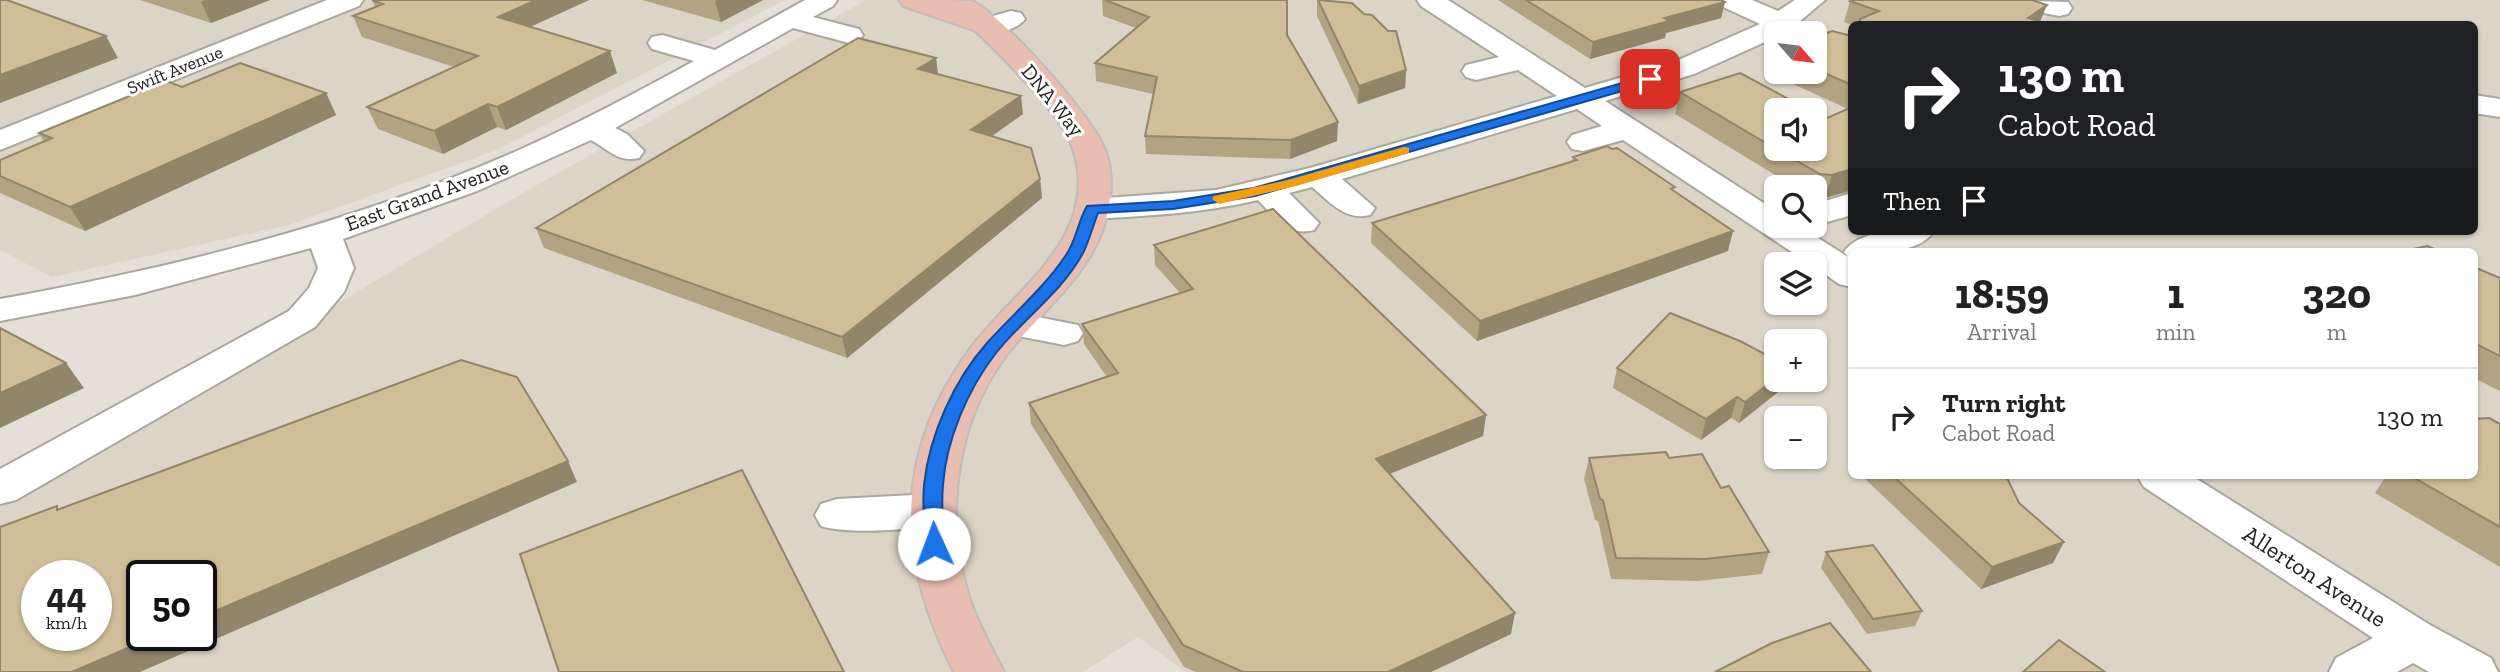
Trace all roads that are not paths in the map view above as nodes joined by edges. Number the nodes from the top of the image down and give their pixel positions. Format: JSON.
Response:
{"nodes":[{"id":1,"x":350,"y":0,"type":"edge"},
{"id":2,"x":824,"y":0,"type":"edge"},
{"id":3,"x":912,"y":0,"type":"edge"},
{"id":4,"x":952,"y":0,"type":"edge"},
{"id":5,"x":1430,"y":0,"type":"edge"},
{"id":6,"x":1730,"y":0,"type":"edge"},
{"id":7,"x":1754,"y":0,"type":"edge"},
{"id":8,"x":1812,"y":0,"type":"edge"},
{"id":9,"x":2016,"y":0,"type":"edge"},
{"id":10,"x":2059,"y":8,"type":"dead end"},
{"id":11,"x":790,"y":19,"type":"junction"},
{"id":12,"x":1779,"y":21,"type":"edge"},
{"id":13,"x":1787,"y":21,"type":"edge"},
{"id":14,"x":1806,"y":21,"type":"edge"},
{"id":15,"x":1000,"y":23,"type":"junction"},
{"id":16,"x":849,"y":35,"type":"dead end"},
{"id":17,"x":1764,"y":42,"type":"edge"},
{"id":18,"x":662,"y":43,"type":"dead end"},
{"id":19,"x":1713,"y":57,"type":"junction"},
{"id":20,"x":716,"y":59,"type":"junction"},
{"id":21,"x":1521,"y":61,"type":"junction"},
{"id":22,"x":1742,"y":69,"type":"dead end"},
{"id":23,"x":1476,"y":71,"type":"dead end"},
{"id":24,"x":1582,"y":99,"type":"junction"},
{"id":25,"x":2478,"y":105,"type":"edge"},
{"id":26,"x":2500,"y":108,"type":"edge"},
{"id":27,"x":590,"y":127,"type":"junction"},
{"id":28,"x":1634,"y":134,"type":"junction"},
{"id":29,"x":1684,"y":134,"type":"dead end"},
{"id":30,"x":0,"y":141,"type":"edge"},
{"id":31,"x":1583,"y":142,"type":"dead end"},
{"id":32,"x":628,"y":151,"type":"dead end"},
{"id":33,"x":1318,"y":176,"type":"junction"},
{"id":34,"x":1266,"y":190,"type":"junction"},
{"id":35,"x":1848,"y":204,"type":"edge"},
{"id":36,"x":1358,"y":208,"type":"dead end"},
{"id":37,"x":1092,"y":209,"type":"junction"},
{"id":38,"x":1764,"y":210,"type":"edge"},
{"id":39,"x":1827,"y":212,"type":"edge"},
{"id":40,"x":1302,"y":223,"type":"dead end"},
{"id":41,"x":323,"y":233,"type":"junction"},
{"id":42,"x":1802,"y":238,"type":"edge"},
{"id":43,"x":1916,"y":240,"type":"edge"},
{"id":44,"x":1895,"y":248,"type":"edge"},
{"id":45,"x":1843,"y":268,"type":"edge"},
{"id":46,"x":0,"y":310,"type":"edge"},
{"id":47,"x":1013,"y":324,"type":"junction"},
{"id":48,"x":1063,"y":333,"type":"dead end"},
{"id":49,"x":2164,"y":479,"type":"edge"},
{"id":50,"x":0,"y":489,"type":"edge"},
{"id":51,"x":933,"y":510,"type":"junction"},
{"id":52,"x":837,"y":515,"type":"dead end"},
{"id":53,"x":2413,"y":639,"type":"junction"},
{"id":54,"x":979,"y":672,"type":"edge"},
{"id":55,"x":2354,"y":672,"type":"edge"},
{"id":56,"x":2473,"y":672,"type":"edge"}],
"edges":[{"from":1,"to":30,"type":"street","name":"Swift Avenue"},
{"from":2,"to":11,"type":"street","name":"East Grand Avenue"},
{"from":3,"to":15,"type":"main road","name":"DNA Way"},
{"from":4,"to":15,"type":"main road","name":"DNA Way"},
{"from":5,"to":21,"type":"street"},
{"from":6,"to":12,"type":"street"},
{"from":7,"to":13,"type":"street"},
{"from":8,"to":14,"type":"street"},
{"from":9,"to":10,"type":"street"},
{"from":11,"to":16,"type":"street"},
{"from":11,"to":20,"type":"street","name":"East Grand Avenue"},
{"from":15,"to":37,"type":"main road","name":"DNA Way"},
{"from":17,"to":19,"type":"street"},
{"from":18,"to":20,"type":"street"},
{"from":19,"to":22,"type":"street"},
{"from":19,"to":24,"type":"street"},
{"from":20,"to":27,"type":"street","name":"East Grand Avenue"},
{"from":21,"to":23,"type":"street"},
{"from":21,"to":24,"type":"street"},
{"from":24,"to":28,"type":"street"},
{"from":24,"to":33,"type":"street"},
{"from":25,"to":26,"type":"street"},
{"from":27,"to":32,"type":"street"},
{"from":27,"to":41,"type":"street","name":"East Grand Avenue"},
{"from":28,"to":29,"type":"street"},
{"from":28,"to":31,"type":"street"},
{"from":28,"to":38,"type":"street"},
{"from":33,"to":34,"type":"street"},
{"from":33,"to":36,"type":"street"},
{"from":34,"to":37,"type":"street"},
{"from":34,"to":40,"type":"street"},
{"from":35,"to":39,"type":"street"},
{"from":37,"to":47,"type":"main road","name":"DNA Way"},
{"from":41,"to":46,"type":"street","name":"East Grand Avenue"},
{"from":41,"to":50,"type":"street"},
{"from":42,"to":45,"type":"street"},
{"from":43,"to":44,"type":"street"},
{"from":47,"to":48,"type":"street"},
{"from":47,"to":51,"type":"main road","name":"DNA Way"},
{"from":49,"to":53,"type":"street","name":"Allerton Avenue"},
{"from":51,"to":52,"type":"street"},
{"from":51,"to":54,"type":"main road","name":"DNA Way"},
{"from":53,"to":55,"type":"street"},
{"from":53,"to":56,"type":"street","name":"Allerton Avenue"}]}
